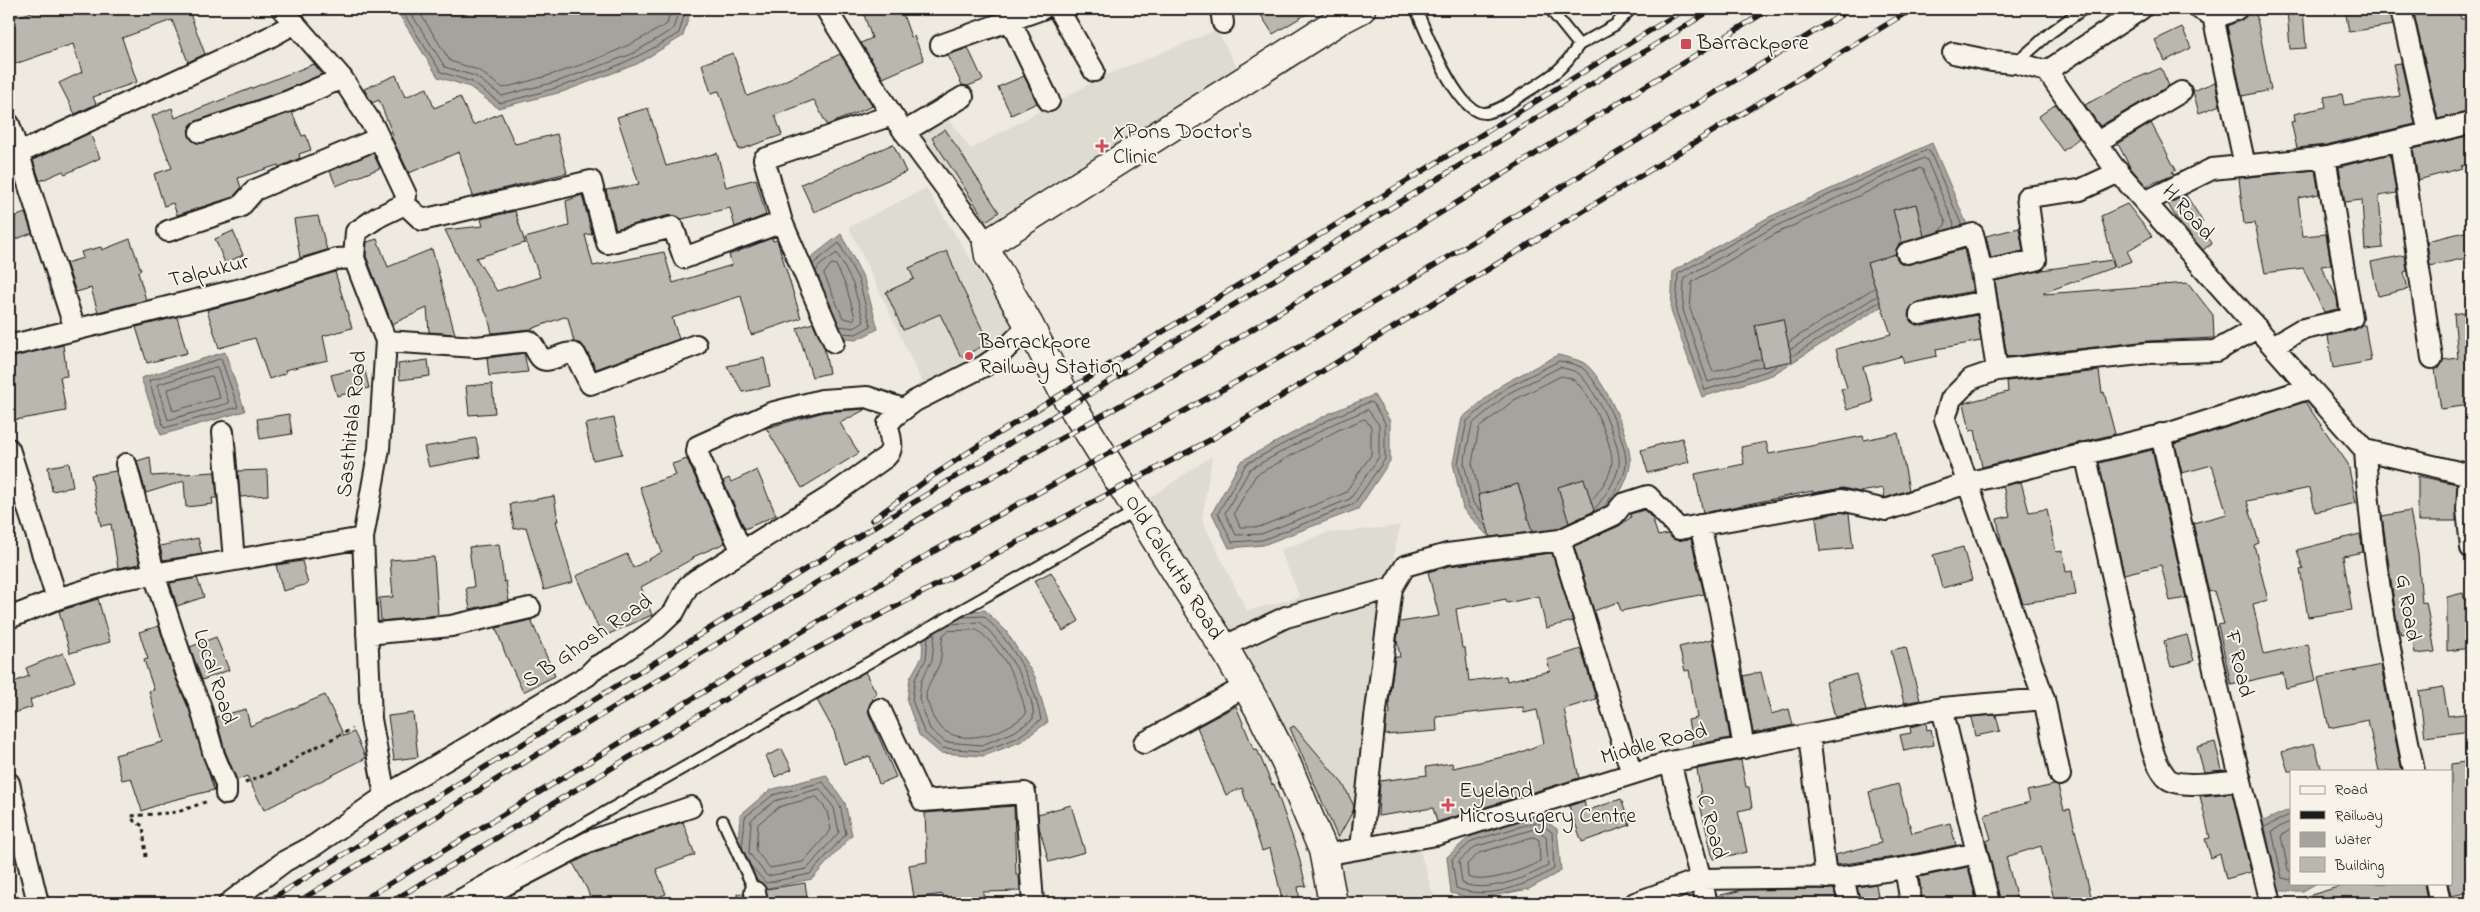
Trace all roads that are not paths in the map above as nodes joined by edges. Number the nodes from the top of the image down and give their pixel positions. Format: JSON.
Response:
{"nodes":[{"id":1,"x":826,"y":9,"type":"edge"},
{"id":2,"x":1042,"y":9,"type":"edge"},
{"id":3,"x":1058,"y":9,"type":"edge"},
{"id":4,"x":1361,"y":9,"type":"edge"},
{"id":5,"x":1416,"y":9,"type":"edge"},
{"id":6,"x":1550,"y":9,"type":"edge"},
{"id":7,"x":2083,"y":9,"type":"edge"},
{"id":8,"x":2141,"y":9,"type":"edge"},
{"id":9,"x":2237,"y":9,"type":"edge"},
{"id":10,"x":2401,"y":9,"type":"edge"},
{"id":11,"x":1628,"y":12,"type":"dead end"},
{"id":12,"x":2206,"y":12,"type":"edge"},
{"id":13,"x":289,"y":16,"type":"edge"},
{"id":14,"x":1010,"y":20,"type":"junction"},
{"id":15,"x":942,"y":45,"type":"dead end"},
{"id":16,"x":1579,"y":45,"type":"junction"},
{"id":17,"x":1953,"y":53,"type":"dead end"},
{"id":18,"x":2016,"y":63,"type":"junction"},
{"id":19,"x":1094,"y":71,"type":"dead end"},
{"id":20,"x":2047,"y":71,"type":"junction"},
{"id":21,"x":342,"y":78,"type":"junction"},
{"id":22,"x":2182,"y":92,"type":"dead end"},
{"id":23,"x":963,"y":97,"type":"dead end"},
{"id":24,"x":1049,"y":101,"type":"dead end"},
{"id":25,"x":892,"y":115,"type":"junction"},
{"id":26,"x":2471,"y":123,"type":"edge"},
{"id":27,"x":9,"y":124,"type":"edge"},
{"id":28,"x":200,"y":132,"type":"dead end"},
{"id":29,"x":904,"y":132,"type":"junction"},
{"id":30,"x":2429,"y":133,"type":"junction"},
{"id":31,"x":379,"y":138,"type":"junction"},
{"id":32,"x":2400,"y":140,"type":"junction"},
{"id":33,"x":2097,"y":142,"type":"junction"},
{"id":34,"x":17,"y":154,"type":"junction"},
{"id":35,"x":2325,"y":157,"type":"junction"},
{"id":36,"x":2245,"y":166,"type":"junction"},
{"id":37,"x":2119,"y":172,"type":"junction"},
{"id":38,"x":2145,"y":202,"type":"junction"},
{"id":39,"x":404,"y":204,"type":"junction"},
{"id":40,"x":782,"y":222,"type":"junction"},
{"id":41,"x":168,"y":231,"type":"dead end"},
{"id":42,"x":987,"y":244,"type":"junction"},
{"id":43,"x":1907,"y":253,"type":"dead end"},
{"id":44,"x":354,"y":258,"type":"junction"},
{"id":45,"x":1982,"y":272,"type":"junction"},
{"id":46,"x":1986,"y":301,"type":"junction"},
{"id":47,"x":1920,"y":314,"type":"dead end"},
{"id":48,"x":1029,"y":325,"type":"junction"},
{"id":49,"x":2257,"y":328,"type":"junction"},
{"id":50,"x":75,"y":329,"type":"junction"},
{"id":51,"x":386,"y":341,"type":"junction"},
{"id":52,"x":834,"y":342,"type":"dead end"},
{"id":53,"x":696,"y":345,"type":"dead end"},
{"id":54,"x":9,"y":346,"type":"edge"},
{"id":55,"x":2273,"y":346,"type":"junction"},
{"id":56,"x":2432,"y":358,"type":"dead end"},
{"id":57,"x":1997,"y":370,"type":"junction"},
{"id":58,"x":2310,"y":388,"type":"junction"},
{"id":59,"x":903,"y":409,"type":"junction"},
{"id":60,"x":223,"y":432,"type":"dead end"},
{"id":61,"x":2161,"y":434,"type":"junction"},
{"id":62,"x":9,"y":449,"type":"edge"},
{"id":63,"x":2365,"y":450,"type":"junction"},
{"id":64,"x":2085,"y":453,"type":"junction"},
{"id":65,"x":126,"y":464,"type":"dead end"},
{"id":66,"x":2470,"y":475,"type":"edge"},
{"id":67,"x":1967,"y":483,"type":"junction"},
{"id":68,"x":1137,"y":510,"type":"junction"},
{"id":69,"x":1700,"y":525,"type":"junction"},
{"id":70,"x":363,"y":538,"type":"junction"},
{"id":71,"x":1560,"y":540,"type":"junction"},
{"id":72,"x":2471,"y":548,"type":"edge"},
{"id":73,"x":742,"y":552,"type":"junction"},
{"id":74,"x":234,"y":560,"type":"junction"},
{"id":75,"x":156,"y":574,"type":"junction"},
{"id":76,"x":1392,"y":588,"type":"junction"},
{"id":77,"x":57,"y":600,"type":"junction"},
{"id":78,"x":530,"y":608,"type":"dead end"},
{"id":79,"x":9,"y":618,"type":"edge"},
{"id":80,"x":366,"y":634,"type":"junction"},
{"id":81,"x":1223,"y":646,"type":"junction"},
{"id":82,"x":1246,"y":686,"type":"junction"},
{"id":83,"x":2044,"y":699,"type":"junction"},
{"id":84,"x":1942,"y":708,"type":"junction"},
{"id":85,"x":880,"y":709,"type":"dead end"},
{"id":86,"x":1809,"y":734,"type":"junction"},
{"id":87,"x":1144,"y":743,"type":"dead end"},
{"id":88,"x":1744,"y":748,"type":"junction"},
{"id":89,"x":1670,"y":762,"type":"junction"},
{"id":90,"x":2414,"y":770,"type":"edge"},
{"id":91,"x":1632,"y":774,"type":"junction"},
{"id":92,"x":2060,"y":775,"type":"dead end"},
{"id":93,"x":2241,"y":780,"type":"junction"},
{"id":94,"x":11,"y":793,"type":"edge"},
{"id":95,"x":226,"y":794,"type":"dead end"},
{"id":96,"x":385,"y":796,"type":"junction"},
{"id":97,"x":691,"y":807,"type":"dead end"},
{"id":98,"x":723,"y":821,"type":"dead end"},
{"id":99,"x":1361,"y":848,"type":"junction"},
{"id":100,"x":1977,"y":853,"type":"junction"},
{"id":101,"x":1324,"y":855,"type":"junction"},
{"id":102,"x":1905,"y":868,"type":"junction"},
{"id":103,"x":1834,"y":878,"type":"junction"},
{"id":104,"x":1701,"y":879,"type":"junction"},
{"id":105,"x":2436,"y":884,"type":"edge"},
{"id":106,"x":756,"y":898,"type":"edge"},
{"id":107,"x":38,"y":903,"type":"edge"},
{"id":108,"x":229,"y":903,"type":"edge"},
{"id":109,"x":445,"y":903,"type":"edge"},
{"id":110,"x":471,"y":903,"type":"edge"},
{"id":111,"x":1033,"y":903,"type":"edge"},
{"id":112,"x":1334,"y":903,"type":"edge"},
{"id":113,"x":1635,"y":903,"type":"edge"},
{"id":114,"x":1707,"y":903,"type":"edge"},
{"id":115,"x":1849,"y":903,"type":"edge"},
{"id":116,"x":1911,"y":903,"type":"edge"},
{"id":117,"x":1989,"y":903,"type":"edge"},
{"id":118,"x":2271,"y":903,"type":"edge"},
{"id":119,"x":2440,"y":903,"type":"edge"}],
"edges":[{"from":1,"to":25,"type":"street"},
{"from":2,"to":14,"type":"street"},
{"from":3,"to":19,"type":"street"},
{"from":4,"to":42,"type":"main road"},
{"from":5,"to":16,"type":"lane"},
{"from":6,"to":16,"type":"lane"},
{"from":7,"to":18,"type":"lane"},
{"from":8,"to":20,"type":"street"},
{"from":9,"to":12,"type":"street"},
{"from":10,"to":30,"type":"street"},
{"from":11,"to":16,"type":"lane"},
{"from":12,"to":36,"type":"street"},
{"from":13,"to":21,"type":"street"},
{"from":13,"to":34,"type":"street"},
{"from":14,"to":15,"type":"street"},
{"from":14,"to":24,"type":"street"},
{"from":17,"to":18,"type":"street"},
{"from":18,"to":20,"type":"street"},
{"from":20,"to":33,"type":"street","name":"H Road"},
{"from":21,"to":28,"type":"street"},
{"from":21,"to":31,"type":"street"},
{"from":22,"to":33,"type":"street"},
{"from":23,"to":29,"type":"street"},
{"from":25,"to":29,"type":"street"},
{"from":25,"to":40,"type":"street"},
{"from":26,"to":30,"type":"street"},
{"from":27,"to":34,"type":"street"},
{"from":29,"to":42,"type":"street"},
{"from":30,"to":32,"type":"street"},
{"from":31,"to":39,"type":"street"},
{"from":31,"to":41,"type":"street"},
{"from":32,"to":35,"type":"street"},
{"from":32,"to":56,"type":"street"},
{"from":33,"to":37,"type":"street","name":"H Road"},
{"from":34,"to":50,"type":"street"},
{"from":35,"to":36,"type":"street"},
{"from":35,"to":55,"type":"street"},
{"from":36,"to":38,"type":"street"},
{"from":37,"to":38,"type":"street","name":"H Road"},
{"from":37,"to":45,"type":"street"},
{"from":38,"to":49,"type":"street","name":"H Road"},
{"from":39,"to":40,"type":"street"},
{"from":39,"to":44,"type":"street","name":"Sasthitala Road"},
{"from":40,"to":52,"type":"street"},
{"from":42,"to":48,"type":"main road","name":"Old Calcutta Road"},
{"from":43,"to":45,"type":"street"},
{"from":44,"to":50,"type":"street","name":"Talpukur"},
{"from":44,"to":51,"type":"street","name":"Sasthitala Road"},
{"from":45,"to":46,"type":"street"},
{"from":46,"to":47,"type":"street"},
{"from":46,"to":57,"type":"street"},
{"from":48,"to":59,"type":"street","name":"S B Ghosh Road"},
{"from":48,"to":68,"type":"main road","name":"Old Calcutta Road"},
{"from":49,"to":55,"type":"street","name":"H Road"},
{"from":49,"to":57,"type":"street"},
{"from":50,"to":54,"type":"street","name":"Talpukur"},
{"from":51,"to":53,"type":"street"},
{"from":51,"to":70,"type":"street","name":"Sasthitala Road"},
{"from":55,"to":58,"type":"street","name":"H Road"},
{"from":57,"to":67,"type":"street"},
{"from":58,"to":61,"type":"street"},
{"from":58,"to":63,"type":"street","name":"H Road"},
{"from":59,"to":73,"type":"street","name":"S B Ghosh Road"},
{"from":59,"to":73,"type":"street"},
{"from":60,"to":74,"type":"street"},
{"from":61,"to":64,"type":"street"},
{"from":61,"to":93,"type":"street","name":"F Road"},
{"from":62,"to":77,"type":"street"},
{"from":63,"to":66,"type":"street"},
{"from":63,"to":90,"type":"street","name":"G Road"},
{"from":64,"to":67,"type":"street"},
{"from":64,"to":93,"type":"street"},
{"from":65,"to":75,"type":"street","name":"Local Road"},
{"from":66,"to":72,"type":"street"},
{"from":67,"to":69,"type":"street"},
{"from":67,"to":83,"type":"street"},
{"from":68,"to":81,"type":"main road","name":"Old Calcutta Road"},
{"from":68,"to":109,"type":"lane"},
{"from":69,"to":71,"type":"street"},
{"from":69,"to":88,"type":"street"},
{"from":70,"to":74,"type":"street"},
{"from":70,"to":80,"type":"street","name":"Sasthitala Road"},
{"from":71,"to":76,"type":"street"},
{"from":71,"to":91,"type":"street"},
{"from":73,"to":96,"type":"street","name":"S B Ghosh Road"},
{"from":74,"to":75,"type":"street"},
{"from":75,"to":77,"type":"street"},
{"from":75,"to":95,"type":"street","name":"Local Road"},
{"from":76,"to":81,"type":"street"},
{"from":76,"to":99,"type":"street"},
{"from":77,"to":79,"type":"street"},
{"from":78,"to":80,"type":"street"},
{"from":80,"to":96,"type":"street","name":"Sasthitala Road"},
{"from":81,"to":82,"type":"main road","name":"Old Calcutta Road"},
{"from":82,"to":87,"type":"street"},
{"from":82,"to":101,"type":"main road","name":"Old Calcutta Road"},
{"from":83,"to":84,"type":"street","name":"Middle Road"},
{"from":83,"to":92,"type":"street"},
{"from":84,"to":86,"type":"street","name":"Middle Road"},
{"from":84,"to":100,"type":"street"},
{"from":85,"to":111,"type":"street"},
{"from":86,"to":88,"type":"street","name":"Middle Road"},
{"from":86,"to":103,"type":"street"},
{"from":88,"to":89,"type":"street","name":"Middle Road"},
{"from":89,"to":91,"type":"street","name":"Middle Road"},
{"from":89,"to":104,"type":"street","name":"C Road"},
{"from":91,"to":99,"type":"street","name":"Middle Road"},
{"from":93,"to":118,"type":"street","name":"F Road"},
{"from":94,"to":107,"type":"street"},
{"from":96,"to":108,"type":"street","name":"S B Ghosh Road"},
{"from":97,"to":110,"type":"street"},
{"from":98,"to":106,"type":"lane"},
{"from":99,"to":101,"type":"street","name":"Middle Road"},
{"from":100,"to":102,"type":"street"},
{"from":100,"to":117,"type":"street"},
{"from":101,"to":112,"type":"main road","name":"Old Calcutta Road"},
{"from":102,"to":103,"type":"street"},
{"from":102,"to":116,"type":"street"},
{"from":103,"to":104,"type":"street"},
{"from":103,"to":115,"type":"street"},
{"from":104,"to":113,"type":"street"},
{"from":104,"to":114,"type":"street","name":"C Road"},
{"from":105,"to":119,"type":"street"}]}
